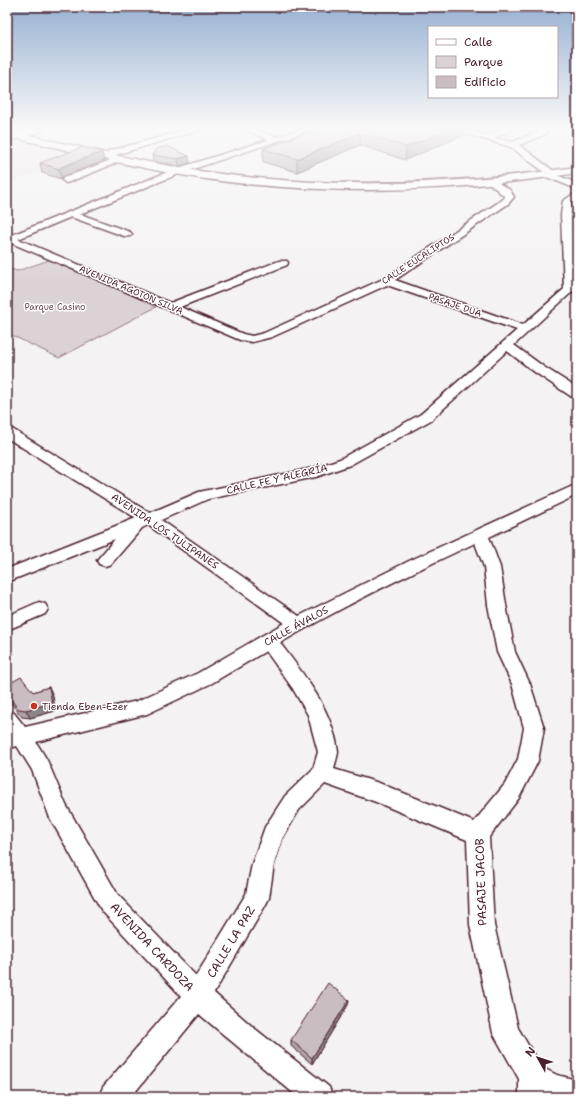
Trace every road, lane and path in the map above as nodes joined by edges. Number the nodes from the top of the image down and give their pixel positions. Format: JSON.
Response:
{"nodes":[{"id":1,"x":155,"y":181,"type":"edge"},
{"id":2,"x":248,"y":181,"type":"edge"},
{"id":3,"x":503,"y":181,"type":"edge"},
{"id":4,"x":565,"y":181,"type":"edge"},
{"id":5,"x":492,"y":182,"type":"junction"},
{"id":6,"x":577,"y":186,"type":"edge"},
{"id":7,"x":577,"y":195,"type":"edge"},
{"id":8,"x":71,"y":214,"type":"junction"},
{"id":9,"x":566,"y":215,"type":"junction"},
{"id":10,"x":577,"y":216,"type":"edge"},
{"id":11,"x":127,"y":234,"type":"dead end"},
{"id":12,"x":8,"y":240,"type":"edge"},
{"id":13,"x":283,"y":263,"type":"dead end"},
{"id":14,"x":387,"y":281,"type":"junction"},
{"id":15,"x":573,"y":291,"type":"edge"},
{"id":16,"x":171,"y":307,"type":"junction"},
{"id":17,"x":524,"y":329,"type":"junction"},
{"id":18,"x":252,"y":339,"type":"joint"},
{"id":19,"x":508,"y":346,"type":"junction"},
{"id":20,"x":577,"y":394,"type":"edge"},
{"id":21,"x":7,"y":432,"type":"edge"},
{"id":22,"x":577,"y":489,"type":"edge"},
{"id":23,"x":143,"y":521,"type":"junction"},
{"id":24,"x":480,"y":534,"type":"junction"},
{"id":25,"x":105,"y":560,"type":"dead end"},
{"id":26,"x":7,"y":576,"type":"edge"},
{"id":27,"x":39,"y":608,"type":"dead end"},
{"id":28,"x":7,"y":623,"type":"edge"},
{"id":29,"x":298,"y":624,"type":"junction"},
{"id":30,"x":268,"y":641,"type":"junction"},
{"id":31,"x":7,"y":719,"type":"edge"},
{"id":32,"x":14,"y":738,"type":"edge"},
{"id":33,"x":330,"y":777,"type":"junction"},
{"id":34,"x":478,"y":834,"type":"junction"},
{"id":35,"x":198,"y":996,"type":"junction"},
{"id":36,"x":532,"y":1086,"type":"edge"},
{"id":37,"x":577,"y":1094,"type":"edge"},
{"id":38,"x":113,"y":1097,"type":"edge"},
{"id":39,"x":318,"y":1097,"type":"edge"}],
"edges":[{"from":1,"to":8,"type":"street"},
{"from":2,"to":5,"type":"main road"},
{"from":3,"to":5,"type":"main road"},
{"from":4,"to":6,"type":"street"},
{"from":5,"to":14,"type":"street","name":"CALLE EUCALIPTOS"},
{"from":7,"to":9,"type":"street","name":"CALLE FE Y ALEGRÍA"},
{"from":8,"to":11,"type":"street"},
{"from":8,"to":12,"type":"street"},
{"from":9,"to":10,"type":"street"},
{"from":9,"to":15,"type":"street","name":"CALLE FE Y ALEGRÍA"},
{"from":12,"to":16,"type":"street","name":"AVENIDA AGOTON SILVA"},
{"from":13,"to":16,"type":"street"},
{"from":14,"to":17,"type":"street","name":"PASAJE DUA"},
{"from":14,"to":18,"type":"street","name":"CALLE EUCALIPTOS"},
{"from":15,"to":17,"type":"street","name":"CALLE FE Y ALEGRÍA"},
{"from":16,"to":18,"type":"street","name":"AVENIDA AGOTON SILVA"},
{"from":17,"to":19,"type":"street","name":"CALLE FE Y ALEGRÍA"},
{"from":19,"to":20,"type":"street"},
{"from":19,"to":23,"type":"street","name":"CALLE FE Y ALEGRÍA"},
{"from":21,"to":23,"type":"street","name":"AVENIDA LOS TULIPANES"},
{"from":22,"to":24,"type":"street","name":"CALLE ÁVALOS"},
{"from":23,"to":25,"type":"street"},
{"from":23,"to":26,"type":"street","name":"CALLE FE Y ALEGRÍA"},
{"from":23,"to":29,"type":"street","name":"AVENIDA LOS TULIPANES"},
{"from":24,"to":29,"type":"street","name":"CALLE ÁVALOS"},
{"from":24,"to":34,"type":"street","name":"PASAJE JACOB"},
{"from":27,"to":28,"type":"street"},
{"from":29,"to":30,"type":"street","name":"CALLE ÁVALOS"},
{"from":30,"to":32,"type":"street","name":"CALLE ÁVALOS"},
{"from":30,"to":33,"type":"street"},
{"from":31,"to":32,"type":"street","name":"AVENIDA CARDOZA"},
{"from":32,"to":35,"type":"street","name":"AVENIDA CARDOZA"},
{"from":33,"to":34,"type":"street"},
{"from":33,"to":35,"type":"street","name":"CALLE LA PAZ"},
{"from":34,"to":36,"type":"street","name":"PASAJE JACOB"},
{"from":35,"to":38,"type":"street","name":"CALLE LA PAZ"},
{"from":35,"to":39,"type":"street","name":"AVENIDA CARDOZA"},
{"from":36,"to":37,"type":"street"}]}
